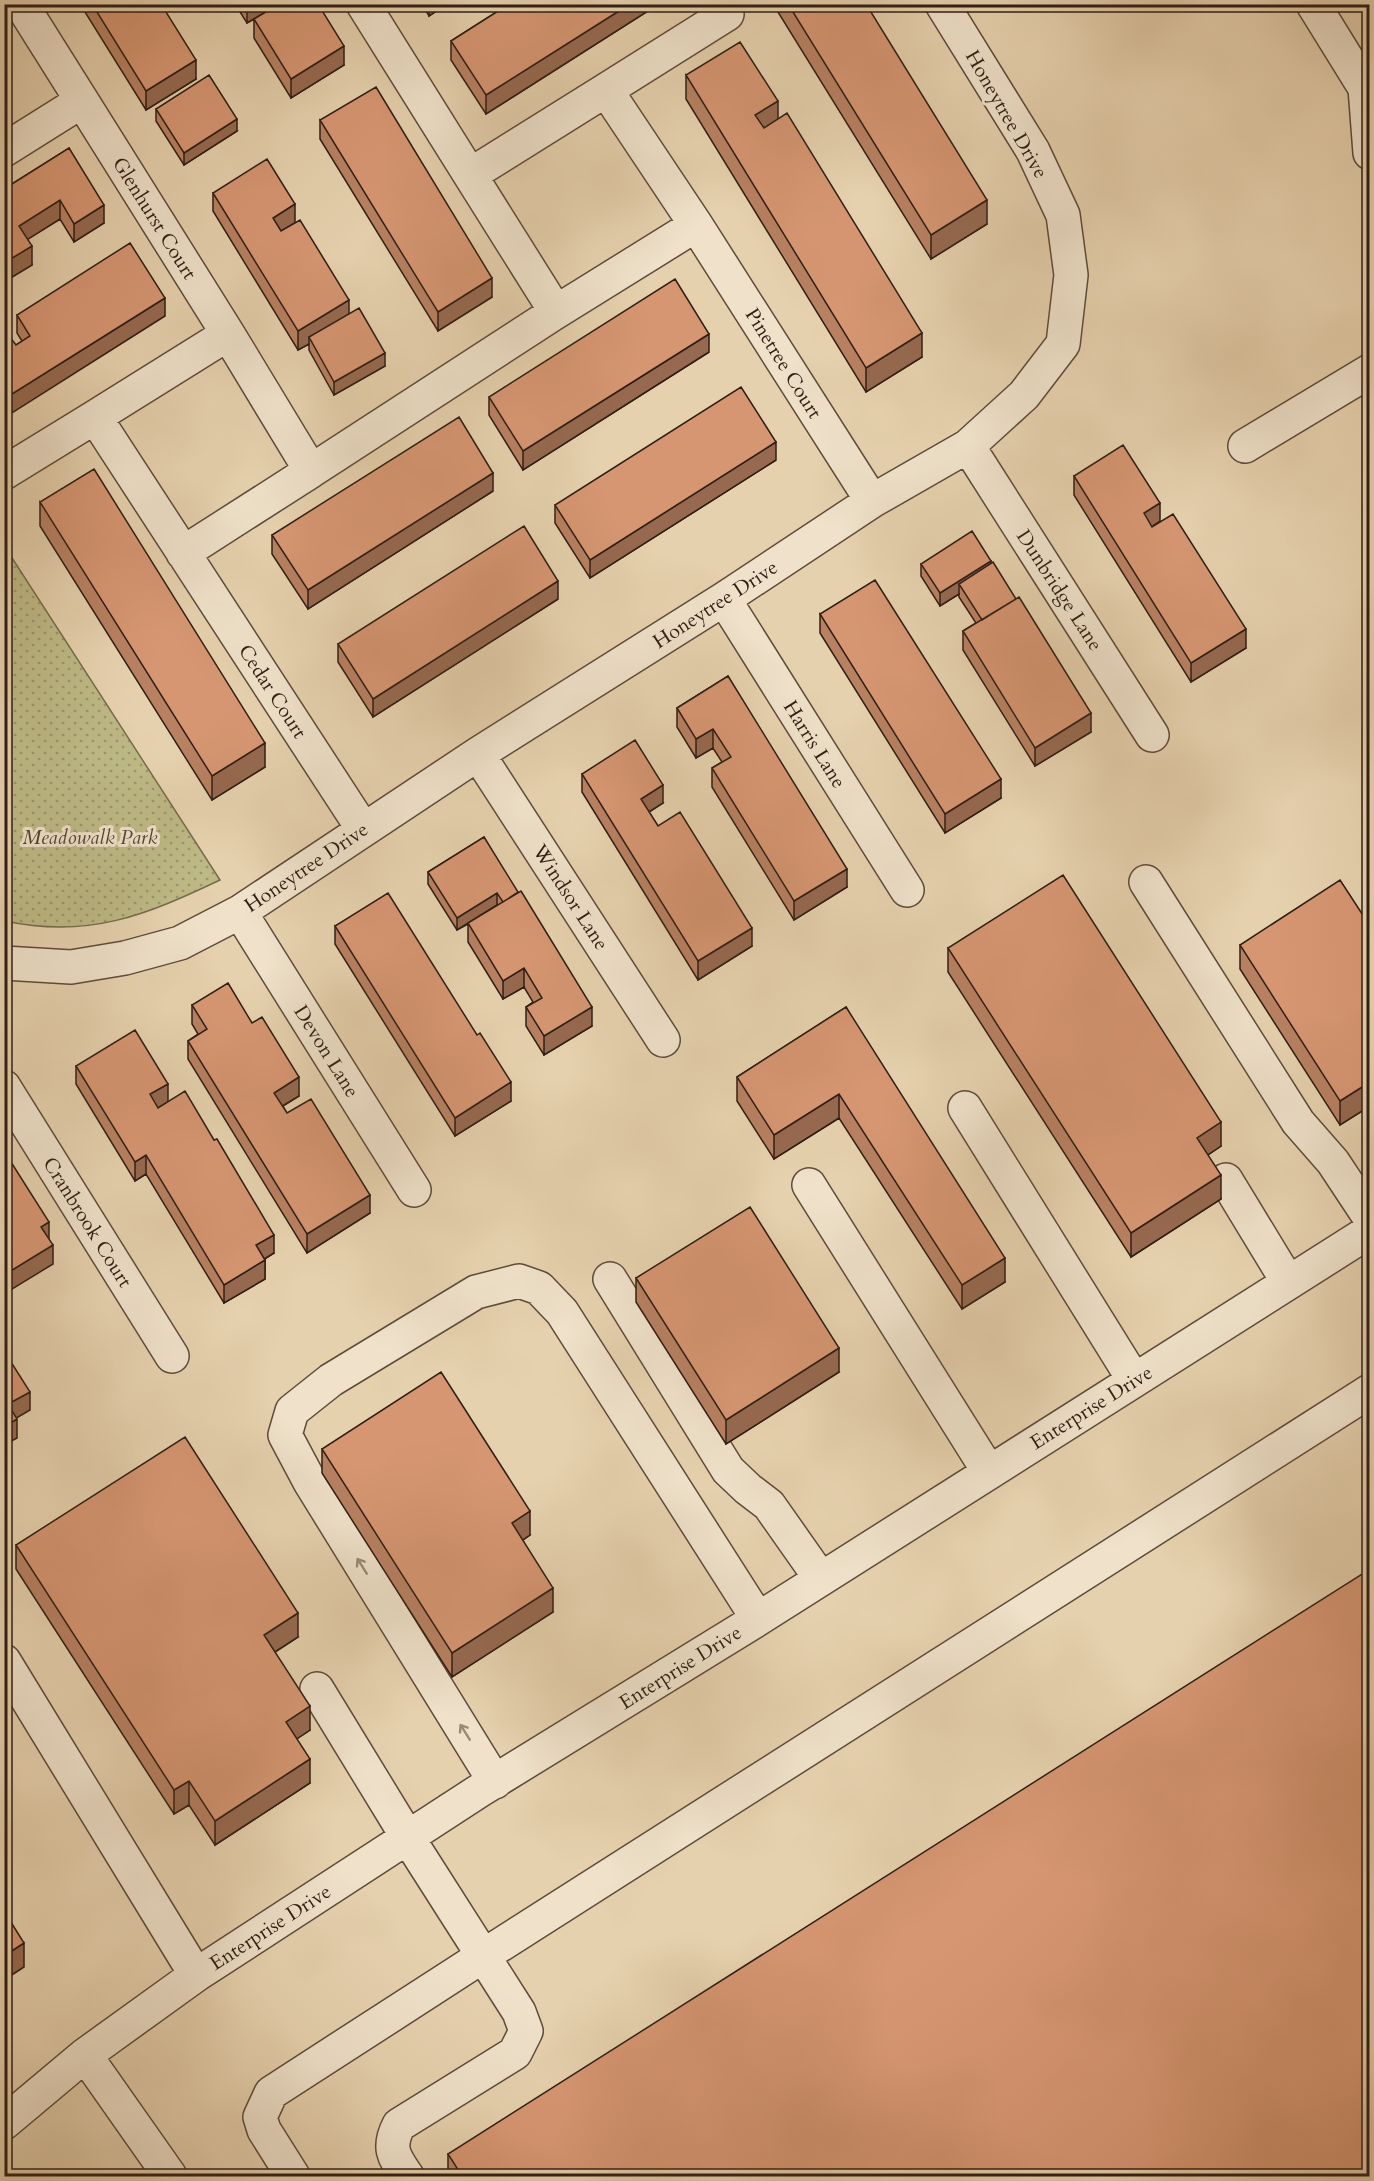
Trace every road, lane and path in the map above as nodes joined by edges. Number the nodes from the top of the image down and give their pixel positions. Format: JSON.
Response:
{"nodes":[{"id":1,"x":21,"y":4,"type":"edge"},
{"id":2,"x":363,"y":4,"type":"edge"},
{"id":3,"x":942,"y":4,"type":"edge"},
{"id":4,"x":1313,"y":4,"type":"edge"},
{"id":5,"x":727,"y":14,"type":"dead end"},
{"id":6,"x":606,"y":90,"type":"junction"},
{"id":7,"x":82,"y":101,"type":"junction"},
{"id":8,"x":4,"y":150,"type":"edge"},
{"id":9,"x":1370,"y":153,"type":"edge"},
{"id":10,"x":470,"y":175,"type":"junction"},
{"id":11,"x":696,"y":225,"type":"junction"},
{"id":12,"x":556,"y":312,"type":"junction"},
{"id":13,"x":228,"y":334,"type":"junction"},
{"id":14,"x":1370,"y":371,"type":"edge"},
{"id":15,"x":95,"y":417,"type":"junction"},
{"id":16,"x":968,"y":446,"type":"junction"},
{"id":17,"x":1245,"y":447,"type":"dead end"},
{"id":18,"x":311,"y":471,"type":"junction"},
{"id":19,"x":4,"y":473,"type":"edge"},
{"id":20,"x":872,"y":501,"type":"junction"},
{"id":21,"x":183,"y":553,"type":"junction"},
{"id":22,"x":724,"y":599,"type":"junction"},
{"id":23,"x":1152,"y":735,"type":"dead end"},
{"id":24,"x":478,"y":754,"type":"junction"},
{"id":25,"x":363,"y":829,"type":"junction"},
{"id":26,"x":1146,"y":882,"type":"dead end"},
{"id":27,"x":907,"y":890,"type":"dead end"},
{"id":28,"x":240,"y":912,"type":"junction"},
{"id":29,"x":4,"y":963,"type":"edge"},
{"id":30,"x":663,"y":1040,"type":"dead end"},
{"id":31,"x":4,"y":1087,"type":"edge"},
{"id":32,"x":965,"y":1107,"type":"dead end"},
{"id":33,"x":1226,"y":1180,"type":"dead end"},
{"id":34,"x":809,"y":1185,"type":"dead end"},
{"id":35,"x":414,"y":1190,"type":"dead end"},
{"id":36,"x":1370,"y":1218,"type":"edge"},
{"id":37,"x":1370,"y":1231,"type":"edge"},
{"id":38,"x":610,"y":1279,"type":"dead end"},
{"id":39,"x":1288,"y":1282,"type":"junction"},
{"id":40,"x":172,"y":1356,"type":"dead end"},
{"id":41,"x":1134,"y":1380,"type":"junction"},
{"id":42,"x":1370,"y":1391,"type":"edge"},
{"id":43,"x":989,"y":1472,"type":"junction"},
{"id":44,"x":821,"y":1579,"type":"junction"},
{"id":45,"x":758,"y":1619,"type":"junction"},
{"id":46,"x":4,"y":1661,"type":"edge"},
{"id":47,"x":317,"y":1689,"type":"dead end"},
{"id":48,"x":495,"y":1782,"type":"junction"},
{"id":49,"x":408,"y":1838,"type":"junction"},
{"id":50,"x":483,"y":1956,"type":"junction"},
{"id":51,"x":196,"y":1975,"type":"junction"},
{"id":52,"x":85,"y":2055,"type":"junction"},
{"id":53,"x":4,"y":2123,"type":"edge"},
{"id":54,"x":170,"y":2176,"type":"edge"},
{"id":55,"x":293,"y":2176,"type":"edge"},
{"id":56,"x":407,"y":2176,"type":"edge"}],
"edges":[{"from":1,"to":7,"type":"street","name":"Glenhurst Court"},
{"from":2,"to":10,"type":"street"},
{"from":3,"to":16,"type":"street","name":"Honeytree Drive"},
{"from":4,"to":9,"type":"street"},
{"from":5,"to":6,"type":"street"},
{"from":6,"to":10,"type":"street"},
{"from":6,"to":11,"type":"street","name":"Pinetree Court"},
{"from":7,"to":8,"type":"street"},
{"from":7,"to":13,"type":"street","name":"Glenhurst Court"},
{"from":10,"to":12,"type":"street"},
{"from":11,"to":12,"type":"street"},
{"from":11,"to":20,"type":"street","name":"Pinetree Court"},
{"from":12,"to":18,"type":"street"},
{"from":13,"to":15,"type":"street"},
{"from":13,"to":18,"type":"street"},
{"from":14,"to":17,"type":"street"},
{"from":15,"to":19,"type":"street"},
{"from":15,"to":21,"type":"street","name":"Cedar Court"},
{"from":16,"to":20,"type":"street","name":"Honeytree Drive"},
{"from":16,"to":23,"type":"street","name":"Dunbridge Lane"},
{"from":18,"to":21,"type":"street"},
{"from":20,"to":22,"type":"street","name":"Honeytree Drive"},
{"from":21,"to":25,"type":"street","name":"Cedar Court"},
{"from":22,"to":24,"type":"street","name":"Honeytree Drive"},
{"from":22,"to":27,"type":"street","name":"Harris Lane"},
{"from":24,"to":25,"type":"street","name":"Honeytree Drive"},
{"from":24,"to":30,"type":"street","name":"Windsor Lane"},
{"from":25,"to":28,"type":"street","name":"Honeytree Drive"},
{"from":26,"to":36,"type":"street"},
{"from":28,"to":29,"type":"street","name":"Honeytree Drive"},
{"from":28,"to":35,"type":"street","name":"Devon Lane"},
{"from":31,"to":40,"type":"street","name":"Cranbrook Court"},
{"from":32,"to":41,"type":"street"},
{"from":33,"to":39,"type":"street"},
{"from":34,"to":43,"type":"street"},
{"from":37,"to":39,"type":"street","name":"Enterprise Drive"},
{"from":38,"to":44,"type":"street"},
{"from":39,"to":41,"type":"street","name":"Enterprise Drive"},
{"from":41,"to":43,"type":"street","name":"Enterprise Drive"},
{"from":42,"to":50,"type":"street"},
{"from":43,"to":44,"type":"street","name":"Enterprise Drive"},
{"from":44,"to":45,"type":"street","name":"Enterprise Drive"},
{"from":45,"to":48,"type":"street","name":"Enterprise Drive"},
{"from":48,"to":45,"type":"street","one_way":true},
{"from":46,"to":51,"type":"street"},
{"from":47,"to":49,"type":"street"},
{"from":48,"to":49,"type":"street","name":"Enterprise Drive"},
{"from":49,"to":50,"type":"street"},
{"from":49,"to":51,"type":"street","name":"Enterprise Drive"},
{"from":50,"to":55,"type":"street"},
{"from":50,"to":56,"type":"street"},
{"from":51,"to":52,"type":"street","name":"Enterprise Drive"},
{"from":52,"to":53,"type":"street","name":"Enterprise Drive"},
{"from":52,"to":54,"type":"street"}]}
